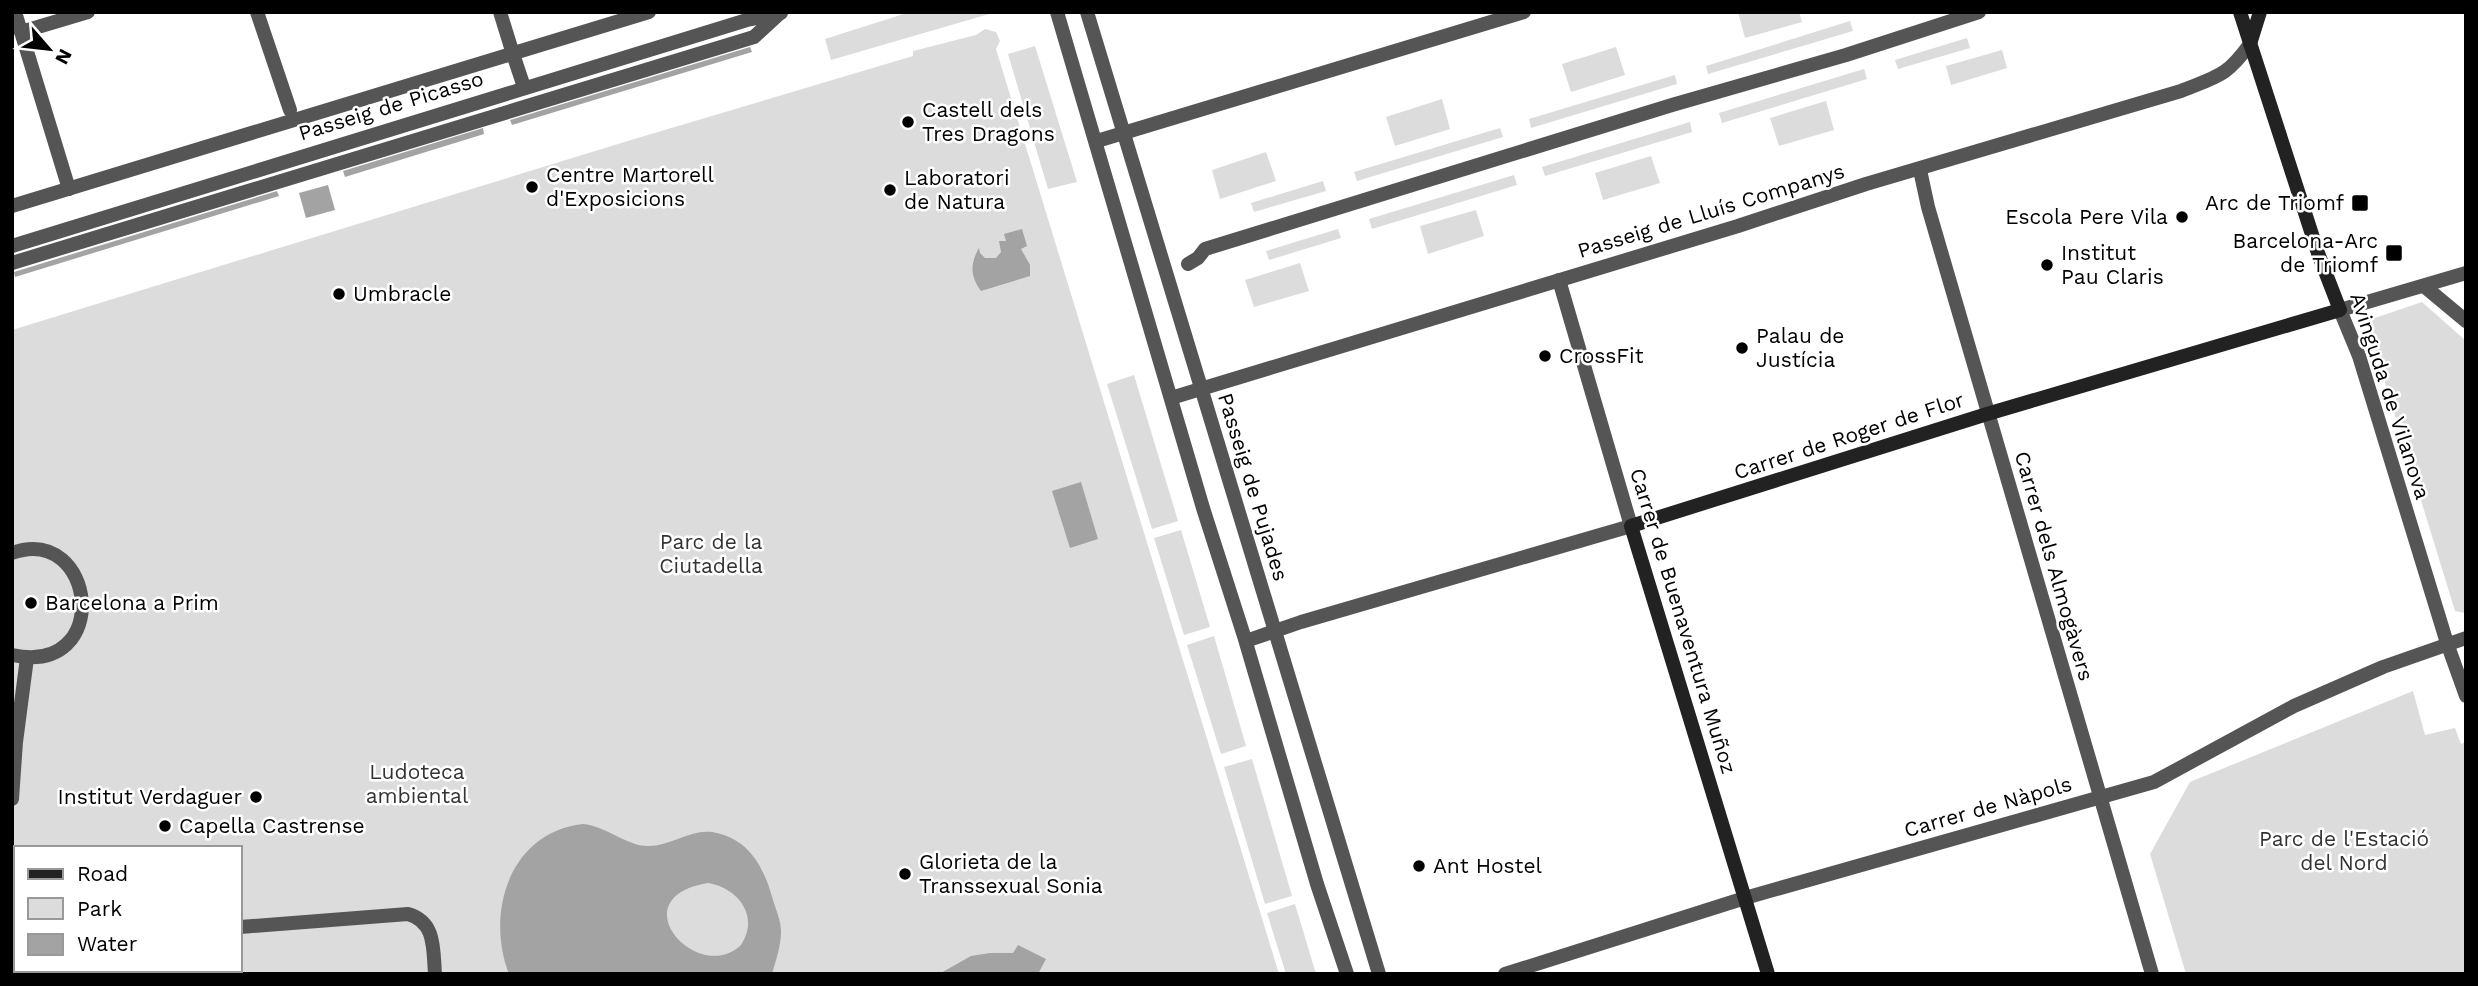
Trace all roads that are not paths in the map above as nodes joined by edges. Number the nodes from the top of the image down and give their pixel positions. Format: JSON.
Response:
{"nodes":[{"id":1,"x":15,"y":12,"type":"edge"},
{"id":2,"x":88,"y":12,"type":"edge"},
{"id":3,"x":257,"y":12,"type":"edge"},
{"id":4,"x":500,"y":12,"type":"edge"},
{"id":5,"x":649,"y":12,"type":"edge"},
{"id":6,"x":1057,"y":12,"type":"edge"},
{"id":7,"x":1087,"y":12,"type":"edge"},
{"id":8,"x":1524,"y":12,"type":"edge"},
{"id":9,"x":1979,"y":12,"type":"edge"},
{"id":10,"x":2240,"y":12,"type":"edge"},
{"id":11,"x":2260,"y":12,"type":"edge"},
{"id":12,"x":781,"y":13,"type":"edge"},
{"id":13,"x":21,"y":33,"type":"junction"},
{"id":14,"x":2250,"y":44,"type":"junction"},
{"id":15,"x":513,"y":54,"type":"junction"},
{"id":16,"x":524,"y":87,"type":"junction"},
{"id":17,"x":290,"y":110,"type":"dead end"},
{"id":18,"x":1125,"y":132,"type":"junction"},
{"id":19,"x":1097,"y":141,"type":"junction"},
{"id":20,"x":1920,"y":170,"type":"junction"},
{"id":21,"x":69,"y":189,"type":"junction"},
{"id":22,"x":12,"y":206,"type":"edge"},
{"id":23,"x":12,"y":246,"type":"edge"},
{"id":24,"x":12,"y":264,"type":"edge"},
{"id":25,"x":1188,"y":264,"type":"dead end"},
{"id":26,"x":2466,"y":273,"type":"edge"},
{"id":27,"x":1559,"y":280,"type":"junction"},
{"id":28,"x":2424,"y":286,"type":"junction"},
{"id":29,"x":2340,"y":310,"type":"junction"},
{"id":30,"x":2466,"y":321,"type":"edge"},
{"id":31,"x":1202,"y":390,"type":"junction"},
{"id":32,"x":1171,"y":398,"type":"junction"},
{"id":33,"x":1987,"y":414,"type":"junction"},
{"id":34,"x":1631,"y":526,"type":"junction"},
{"id":35,"x":14,"y":548,"type":"edge"},
{"id":36,"x":1275,"y":630,"type":"junction"},
{"id":37,"x":2466,"y":638,"type":"edge"},
{"id":38,"x":1246,"y":641,"type":"junction"},
{"id":39,"x":2447,"y":643,"type":"junction"},
{"id":40,"x":19,"y":657,"type":"edge"},
{"id":41,"x":2466,"y":696,"type":"edge"},
{"id":42,"x":2100,"y":796,"type":"junction"},
{"id":43,"x":12,"y":799,"type":"edge"},
{"id":44,"x":1745,"y":898,"type":"junction"},
{"id":45,"x":242,"y":928,"type":"edge"},
{"id":46,"x":435,"y":974,"type":"edge"},
{"id":47,"x":1347,"y":974,"type":"edge"},
{"id":48,"x":1379,"y":974,"type":"edge"},
{"id":49,"x":1505,"y":974,"type":"edge"},
{"id":50,"x":1769,"y":974,"type":"edge"},
{"id":51,"x":2152,"y":974,"type":"edge"}],
"edges":[{"from":1,"to":13,"type":"street"},
{"from":2,"to":13,"type":"street"},
{"from":3,"to":17,"type":"street"},
{"from":4,"to":15,"type":"street"},
{"from":5,"to":15,"type":"street"},
{"from":6,"to":19,"type":"street"},
{"from":7,"to":18,"type":"street","name":"Passeig de Pujades"},
{"from":8,"to":18,"type":"street"},
{"from":9,"to":25,"type":"street"},
{"from":10,"to":14,"type":"main road"},
{"from":11,"to":14,"type":"main road","name":"Passeig de Lluís Companys"},
{"from":12,"to":16,"type":"street","name":"Passeig de Picasso"},
{"from":12,"to":24,"type":"street"},
{"from":13,"to":21,"type":"street"},
{"from":14,"to":20,"type":"street","name":"Passeig de Lluís Companys"},
{"from":14,"to":29,"type":"main road","name":"Avinguda de Vilanova"},
{"from":15,"to":16,"type":"street"},
{"from":15,"to":21,"type":"street"},
{"from":16,"to":23,"type":"street","name":"Passeig de Picasso"},
{"from":18,"to":19,"type":"street"},
{"from":18,"to":31,"type":"street","name":"Passeig de Pujades"},
{"from":19,"to":32,"type":"street"},
{"from":20,"to":27,"type":"street","name":"Passeig de Lluís Companys"},
{"from":20,"to":33,"type":"street","name":"Carrer dels Almogàvers"},
{"from":21,"to":22,"type":"street"},
{"from":26,"to":28,"type":"street","name":"Carrer de Roger de Flor"},
{"from":27,"to":31,"type":"street","name":"Passeig de Lluís Companys"},
{"from":27,"to":34,"type":"street","name":"Carrer de Buenaventura Muñoz"},
{"from":28,"to":29,"type":"street","name":"Carrer de Roger de Flor"},
{"from":28,"to":30,"type":"street"},
{"from":29,"to":33,"type":"main road","name":"Carrer de Roger de Flor"},
{"from":29,"to":39,"type":"street","name":"Avinguda de Vilanova"},
{"from":31,"to":32,"type":"street","name":"Passeig de Lluís Companys"},
{"from":31,"to":36,"type":"street","name":"Passeig de Pujades"},
{"from":32,"to":38,"type":"street"},
{"from":33,"to":34,"type":"main road","name":"Carrer de Roger de Flor"},
{"from":33,"to":42,"type":"street","name":"Carrer dels Almogàvers"},
{"from":34,"to":36,"type":"street","name":"Carrer de Roger de Flor"},
{"from":34,"to":44,"type":"main road","name":"Carrer de Buenaventura Muñoz"},
{"from":35,"to":40,"type":"street"},
{"from":36,"to":38,"type":"street","name":"Carrer de Roger de Flor"},
{"from":36,"to":48,"type":"street","name":"Passeig de Pujades"},
{"from":37,"to":39,"type":"street","name":"Carrer de Nàpols"},
{"from":38,"to":47,"type":"street"},
{"from":39,"to":41,"type":"street","name":"Avinguda de Vilanova"},
{"from":39,"to":42,"type":"street","name":"Carrer de Nàpols"},
{"from":40,"to":43,"type":"street"},
{"from":42,"to":44,"type":"street","name":"Carrer de Nàpols"},
{"from":42,"to":51,"type":"street","name":"Carrer dels Almogàvers"},
{"from":44,"to":49,"type":"street","name":"Carrer de Nàpols"},
{"from":44,"to":50,"type":"main road","name":"Carrer de Buenaventura Muñoz"},
{"from":45,"to":46,"type":"street"}]}
